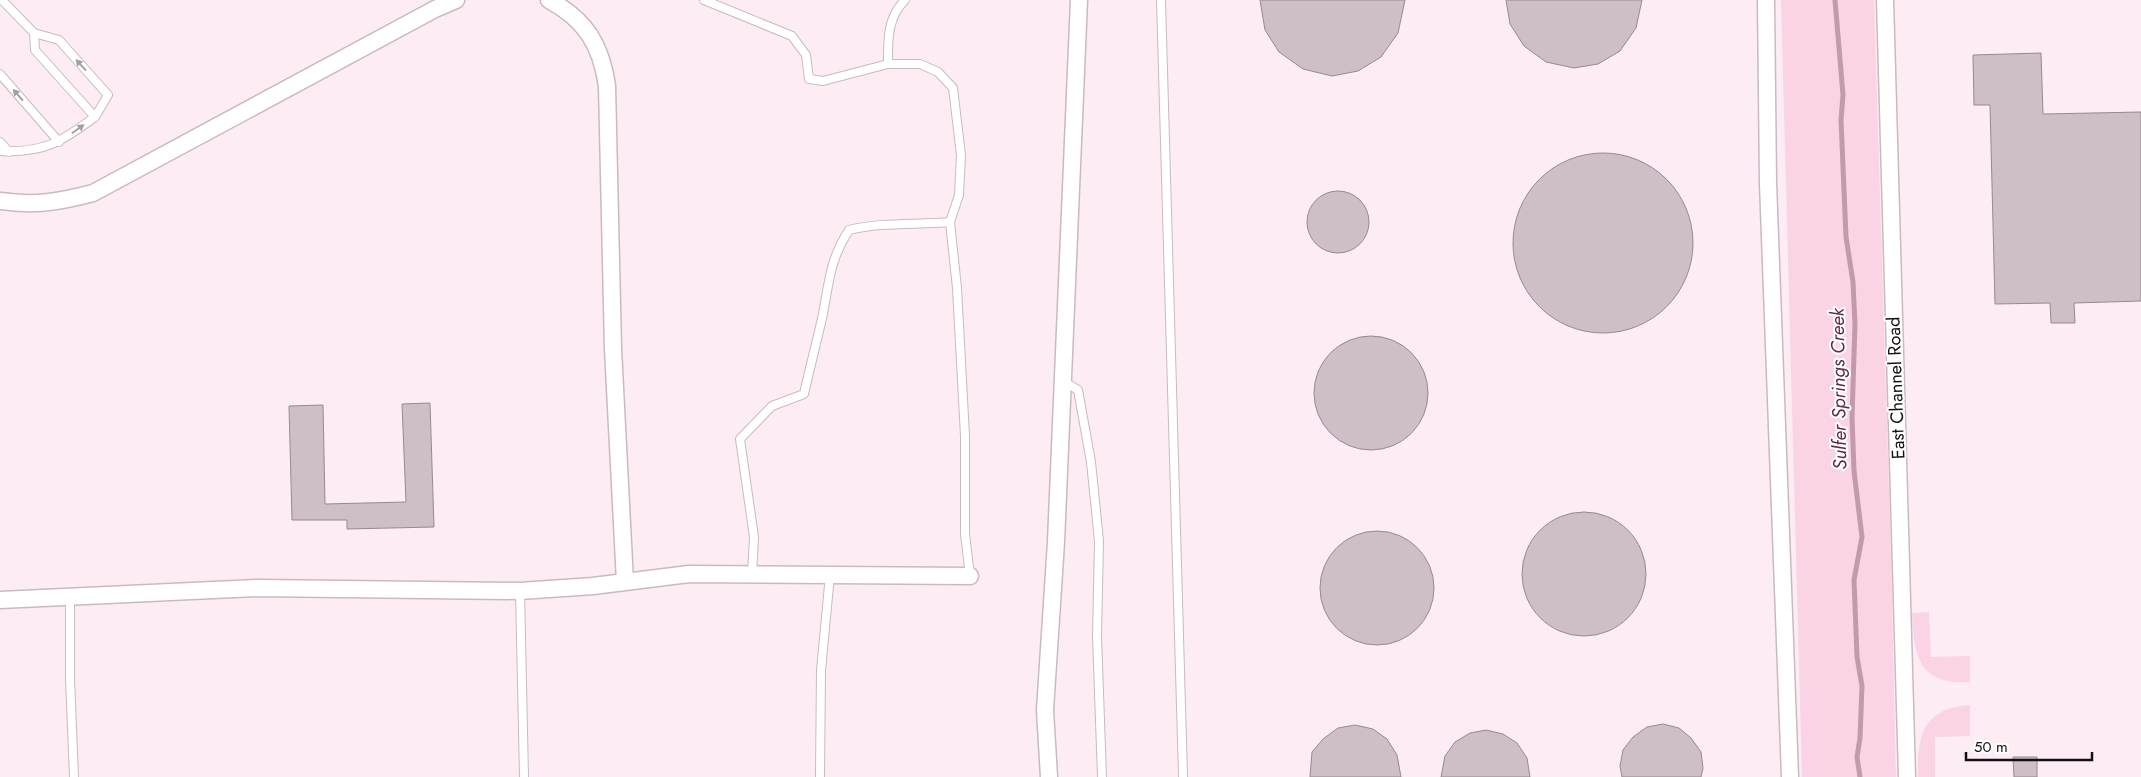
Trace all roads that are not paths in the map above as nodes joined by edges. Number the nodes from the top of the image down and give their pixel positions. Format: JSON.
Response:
{"nodes":[{"id":1,"x":2,"y":0,"type":"edge"},
{"id":2,"x":456,"y":0,"type":"edge"},
{"id":3,"x":550,"y":0,"type":"edge"},
{"id":4,"x":704,"y":0,"type":"edge"},
{"id":5,"x":905,"y":0,"type":"edge"},
{"id":6,"x":1079,"y":0,"type":"edge"},
{"id":7,"x":1161,"y":0,"type":"edge"},
{"id":8,"x":1766,"y":0,"type":"edge"},
{"id":9,"x":1885,"y":0,"type":"edge"},
{"id":10,"x":34,"y":34,"type":"junction"},
{"id":11,"x":888,"y":64,"type":"junction"},
{"id":12,"x":0,"y":74,"type":"edge"},
{"id":13,"x":95,"y":117,"type":"junction"},
{"id":14,"x":0,"y":142,"type":"edge"},
{"id":15,"x":60,"y":142,"type":"junction"},
{"id":16,"x":4,"y":151,"type":"edge"},
{"id":17,"x":0,"y":201,"type":"edge"},
{"id":18,"x":950,"y":222,"type":"junction"},
{"id":19,"x":1063,"y":380,"type":"junction"},
{"id":20,"x":752,"y":575,"type":"junction"},
{"id":21,"x":830,"y":575,"type":"junction"},
{"id":22,"x":970,"y":576,"type":"joint"},
{"id":23,"x":625,"y":582,"type":"junction"},
{"id":24,"x":520,"y":591,"type":"junction"},
{"id":25,"x":70,"y":597,"type":"junction"},
{"id":26,"x":0,"y":600,"type":"edge"},
{"id":27,"x":74,"y":777,"type":"edge"},
{"id":28,"x":524,"y":777,"type":"edge"},
{"id":29,"x":820,"y":777,"type":"edge"},
{"id":30,"x":1049,"y":777,"type":"edge"},
{"id":31,"x":1102,"y":777,"type":"edge"},
{"id":32,"x":1183,"y":777,"type":"edge"},
{"id":33,"x":1790,"y":777,"type":"edge"},
{"id":34,"x":1907,"y":777,"type":"edge"}],
"edges":[{"from":1,"to":10,"type":"lane"},
{"from":2,"to":17,"type":"street"},
{"from":3,"to":23,"type":"street"},
{"from":4,"to":11,"type":"lane"},
{"from":5,"to":11,"type":"lane"},
{"from":6,"to":19,"type":"street"},
{"from":7,"to":32,"type":"lane"},
{"from":8,"to":33,"type":"street"},
{"from":9,"to":34,"type":"street","name":"East Channel Road"},
{"from":10,"to":13,"type":"lane"},
{"from":13,"to":10,"type":"lane","one_way":true},
{"from":11,"to":18,"type":"lane"},
{"from":15,"to":12,"type":"lane","one_way":true},
{"from":15,"to":13,"type":"lane","one_way":true},
{"from":14,"to":16,"type":"lane"},
{"from":15,"to":16,"type":"lane"},
{"from":18,"to":20,"type":"lane"},
{"from":18,"to":22,"type":"lane"},
{"from":19,"to":30,"type":"street"},
{"from":19,"to":31,"type":"lane"},
{"from":20,"to":21,"type":"street"},
{"from":20,"to":23,"type":"street"},
{"from":21,"to":22,"type":"street"},
{"from":21,"to":29,"type":"lane"},
{"from":23,"to":24,"type":"street"},
{"from":24,"to":25,"type":"street"},
{"from":24,"to":28,"type":"lane"},
{"from":25,"to":26,"type":"street"},
{"from":25,"to":27,"type":"lane"}]}
